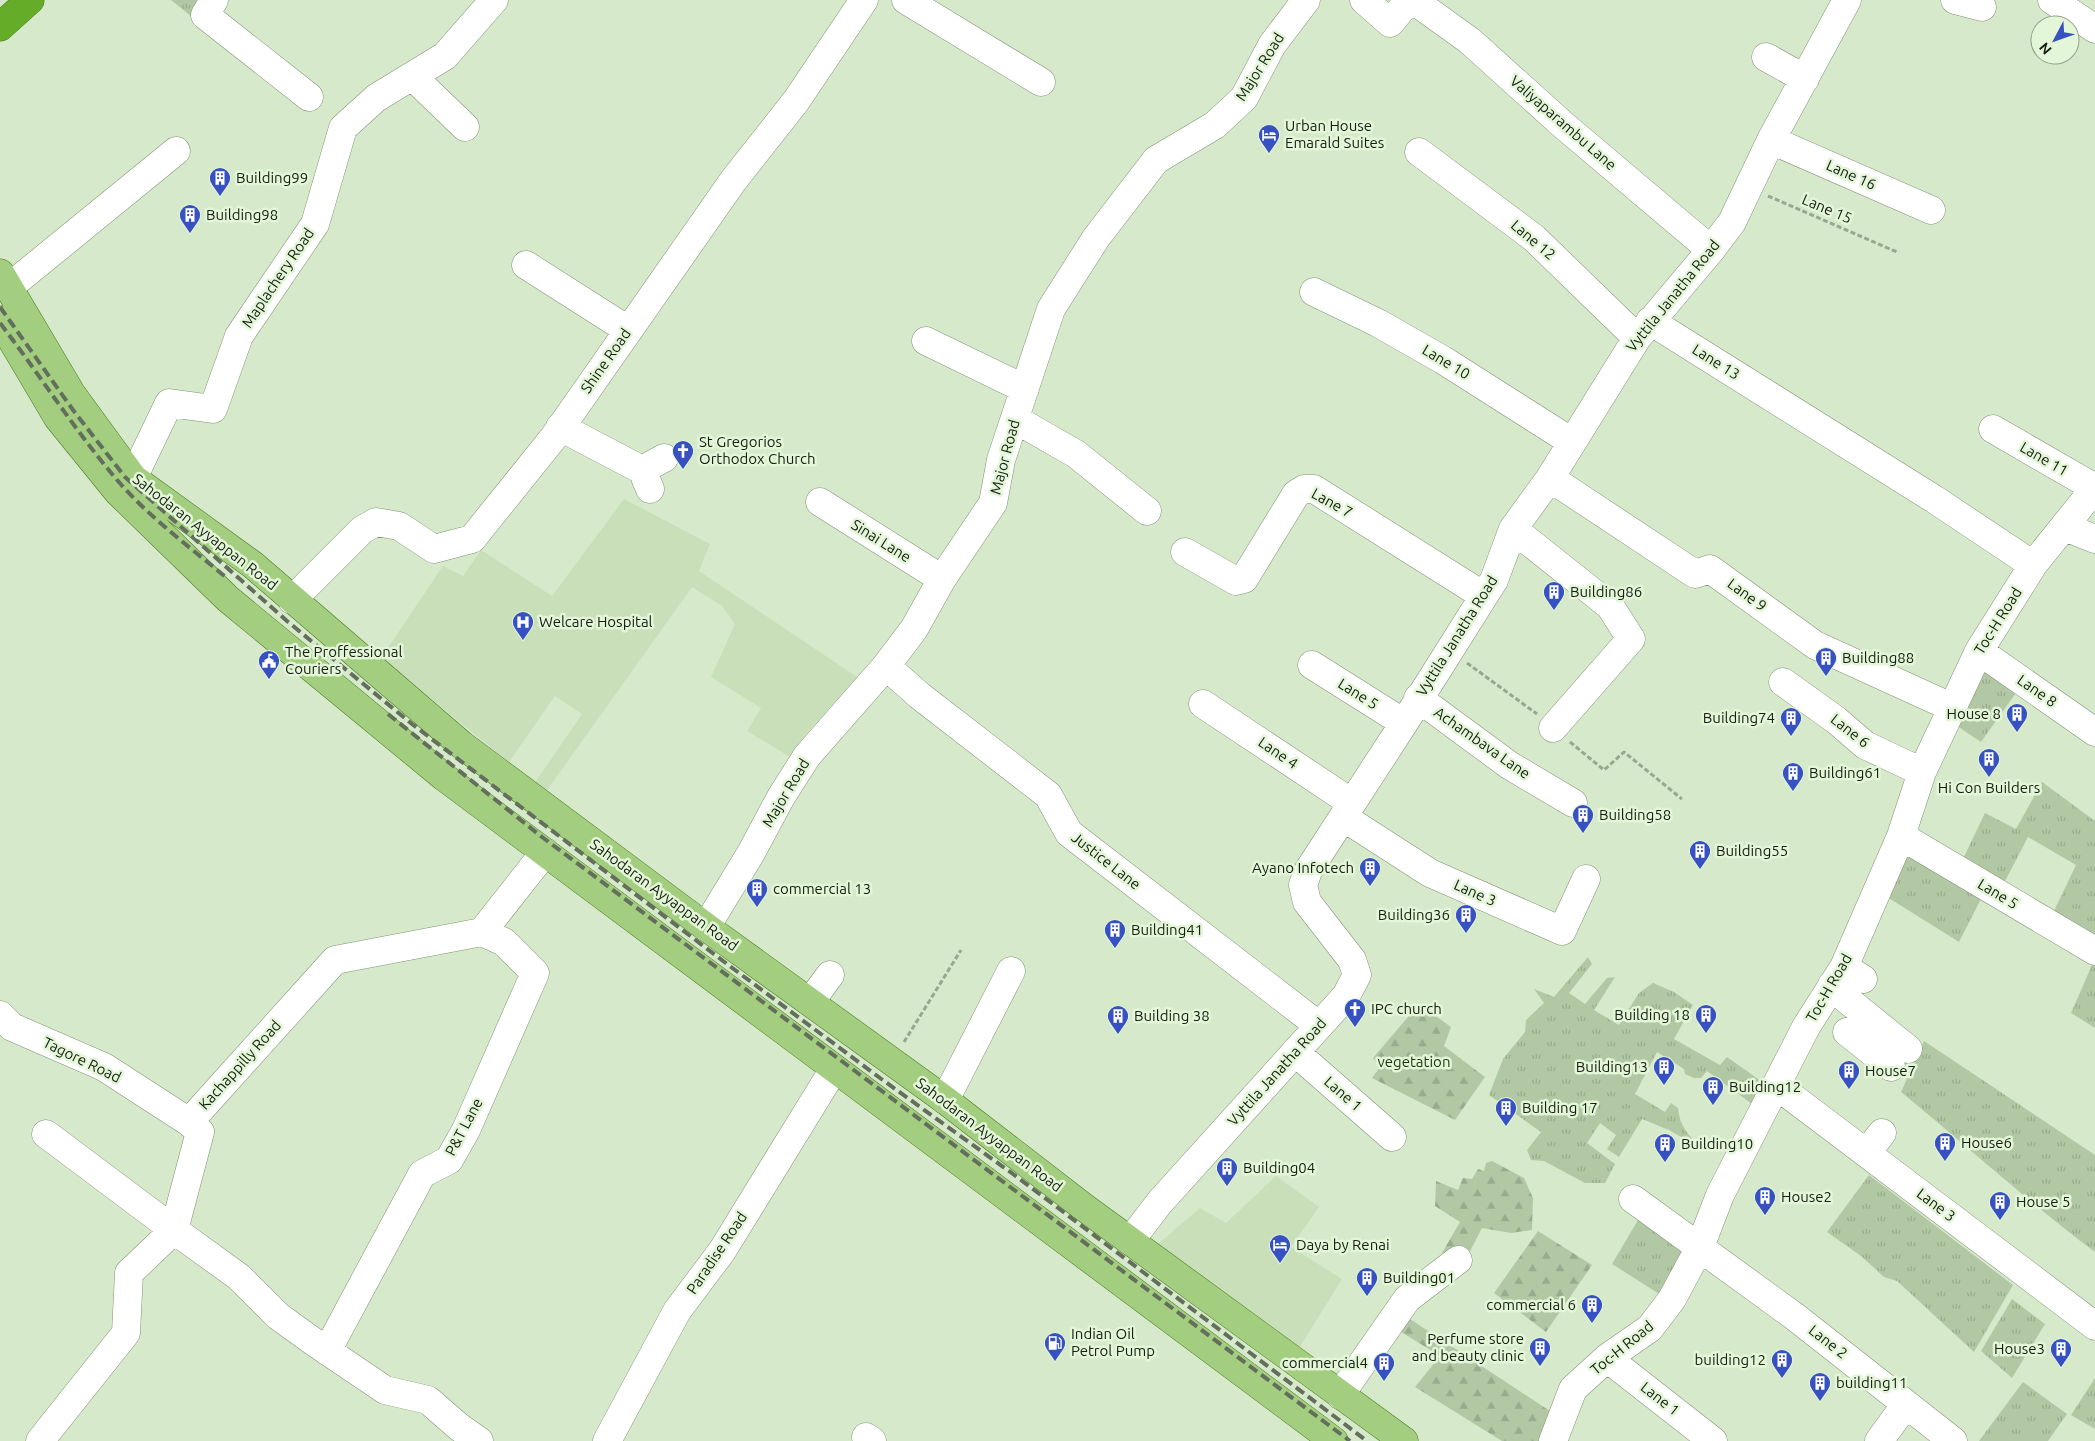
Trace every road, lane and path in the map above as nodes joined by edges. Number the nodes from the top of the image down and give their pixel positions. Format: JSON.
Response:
{"nodes":[{"id":1,"x":30,"y":0,"type":"edge"},
{"id":2,"x":214,"y":0,"type":"edge"},
{"id":3,"x":494,"y":0,"type":"edge"},
{"id":4,"x":864,"y":0,"type":"edge"},
{"id":5,"x":906,"y":0,"type":"edge"},
{"id":6,"x":1306,"y":0,"type":"edge"},
{"id":7,"x":1364,"y":0,"type":"edge"},
{"id":8,"x":1411,"y":0,"type":"edge"},
{"id":9,"x":1955,"y":0,"type":"edge"},
{"id":10,"x":2052,"y":0,"type":"edge"},
{"id":11,"x":1840,"y":3,"type":"edge"},
{"id":12,"x":1982,"y":7,"type":"dead end"},
{"id":13,"x":5,"y":23,"type":"edge"},
{"id":14,"x":2095,"y":29,"type":"edge"},
{"id":15,"x":0,"y":47,"type":"edge"},
{"id":16,"x":1766,"y":57,"type":"dead end"},
{"id":17,"x":412,"y":76,"type":"junction"},
{"id":18,"x":1805,"y":79,"type":"junction"},
{"id":19,"x":1041,"y":82,"type":"dead end"},
{"id":20,"x":309,"y":97,"type":"dead end"},
{"id":21,"x":465,"y":128,"type":"dead end"},
{"id":22,"x":1771,"y":140,"type":"junction"},
{"id":23,"x":176,"y":151,"type":"dead end"},
{"id":24,"x":1419,"y":152,"type":"dead end"},
{"id":25,"x":1747,"y":187,"type":"junction"},
{"id":26,"x":1931,"y":210,"type":"dead end"},
{"id":27,"x":1712,"y":250,"type":"junction"},
{"id":28,"x":1897,"y":252,"type":"dead end"},
{"id":29,"x":526,"y":265,"type":"dead end"},
{"id":30,"x":4,"y":280,"type":"edge"},
{"id":31,"x":1314,"y":292,"type":"dead end"},
{"id":32,"x":0,"y":320,"type":"edge"},
{"id":33,"x":1644,"y":329,"type":"junction"},
{"id":34,"x":628,"y":330,"type":"junction"},
{"id":35,"x":926,"y":342,"type":"dead end"},
{"id":36,"x":1025,"y":389,"type":"junction"},
{"id":37,"x":1015,"y":419,"type":"junction"},
{"id":38,"x":560,"y":427,"type":"junction"},
{"id":39,"x":1993,"y":429,"type":"dead end"},
{"id":40,"x":1572,"y":442,"type":"junction"},
{"id":41,"x":652,"y":472,"type":"dead end"},
{"id":42,"x":133,"y":478,"type":"junction"},
{"id":43,"x":1550,"y":478,"type":"junction"},
{"id":44,"x":2095,"y":488,"type":"edge"},
{"id":45,"x":820,"y":502,"type":"dead end"},
{"id":46,"x":1147,"y":511,"type":"dead end"},
{"id":47,"x":2065,"y":527,"type":"junction"},
{"id":48,"x":1513,"y":529,"type":"junction"},
{"id":49,"x":2095,"y":539,"type":"edge"},
{"id":50,"x":1185,"y":552,"type":"dead end"},
{"id":51,"x":2033,"y":565,"type":"junction"},
{"id":52,"x":942,"y":579,"type":"junction"},
{"id":53,"x":1484,"y":596,"type":"junction"},
{"id":54,"x":292,"y":600,"type":"junction"},
{"id":55,"x":1978,"y":651,"type":"junction"},
{"id":56,"x":365,"y":663,"type":"junction"},
{"id":57,"x":1312,"y":665,"type":"dead end"},
{"id":58,"x":886,"y":666,"type":"junction"},
{"id":59,"x":1783,"y":682,"type":"dead end"},
{"id":60,"x":340,"y":692,"type":"junction"},
{"id":61,"x":1418,"y":698,"type":"junction"},
{"id":62,"x":1204,"y":704,"type":"dead end"},
{"id":63,"x":1951,"y":708,"type":"junction"},
{"id":64,"x":1404,"y":723,"type":"junction"},
{"id":65,"x":1553,"y":728,"type":"dead end"},
{"id":66,"x":2095,"y":732,"type":"edge"},
{"id":67,"x":1922,"y":772,"type":"junction"},
{"id":68,"x":1573,"y":803,"type":"dead end"},
{"id":69,"x":1348,"y":810,"type":"junction"},
{"id":70,"x":1901,"y":836,"type":"junction"},
{"id":71,"x":545,"y":852,"type":"junction"},
{"id":72,"x":1586,"y":878,"type":"dead end"},
{"id":73,"x":706,"y":928,"type":"junction"},
{"id":74,"x":482,"y":932,"type":"junction"},
{"id":75,"x":961,"y":950,"type":"dead end"},
{"id":76,"x":2095,"y":951,"type":"edge"},
{"id":77,"x":1011,"y":971,"type":"dead end"},
{"id":78,"x":830,"y":975,"type":"dead end"},
{"id":79,"x":1846,"y":977,"type":"junction"},
{"id":80,"x":810,"y":1002,"type":"junction"},
{"id":81,"x":0,"y":1015,"type":"edge"},
{"id":82,"x":1318,"y":1025,"type":"junction"},
{"id":83,"x":1847,"y":1032,"type":"dead end"},
{"id":84,"x":1878,"y":1040,"type":"junction"},
{"id":85,"x":1295,"y":1052,"type":"junction"},
{"id":86,"x":1899,"y":1058,"type":"dead end"},
{"id":87,"x":892,"y":1062,"type":"junction"},
{"id":88,"x":834,"y":1069,"type":"junction"},
{"id":89,"x":1776,"y":1085,"type":"junction"},
{"id":90,"x":944,"y":1100,"type":"junction"},
{"id":91,"x":189,"y":1122,"type":"junction"},
{"id":92,"x":46,"y":1134,"type":"dead end"},
{"id":93,"x":1392,"y":1137,"type":"dead end"},
{"id":94,"x":1633,"y":1199,"type":"dead end"},
{"id":95,"x":174,"y":1230,"type":"junction"},
{"id":96,"x":1130,"y":1241,"type":"junction"},
{"id":97,"x":1700,"y":1246,"type":"junction"},
{"id":98,"x":1458,"y":1260,"type":"dead end"},
{"id":99,"x":2095,"y":1326,"type":"edge"},
{"id":100,"x":327,"y":1351,"type":"junction"},
{"id":101,"x":1607,"y":1358,"type":"junction"},
{"id":102,"x":1340,"y":1394,"type":"junction"},
{"id":103,"x":1906,"y":1404,"type":"junction"},
{"id":104,"x":40,"y":1441,"type":"edge"},
{"id":105,"x":479,"y":1441,"type":"edge"},
{"id":106,"x":607,"y":1441,"type":"edge"},
{"id":107,"x":1334,"y":1441,"type":"edge"},
{"id":108,"x":1404,"y":1441,"type":"edge"},
{"id":109,"x":1553,"y":1441,"type":"edge"},
{"id":110,"x":1712,"y":1441,"type":"edge"},
{"id":111,"x":1879,"y":1441,"type":"edge"},
{"id":112,"x":1953,"y":1441,"type":"edge"}],
"edges":[{"from":1,"to":13,"type":"highway"},
{"from":2,"to":20,"type":"street"},
{"from":3,"to":17,"type":"street","name":"Maplachery Road"},
{"from":4,"to":34,"type":"street","name":"Shine Road"},
{"from":5,"to":19,"type":"street"},
{"from":6,"to":36,"type":"street","name":"Major Road"},
{"from":7,"to":8,"type":"street","name":"Valiyaparambu Lane"},
{"from":8,"to":27,"type":"street","name":"Valiyaparambu Lane"},
{"from":9,"to":12,"type":"street"},
{"from":10,"to":14,"type":"street"},
{"from":11,"to":18,"type":"street","name":"Vyttila Janatha Road"},
{"from":13,"to":15,"type":"highway"},
{"from":16,"to":18,"type":"street"},
{"from":17,"to":21,"type":"street"},
{"from":17,"to":42,"type":"street","name":"Maplachery Road"},
{"from":18,"to":22,"type":"street","name":"Vyttila Janatha Road"},
{"from":22,"to":25,"type":"street","name":"Vyttila Janatha Road"},
{"from":22,"to":26,"type":"street","name":"Lane 16"},
{"from":23,"to":30,"type":"street"},
{"from":24,"to":33,"type":"street","name":"Lane 12"},
{"from":25,"to":27,"type":"street","name":"Vyttila Janatha Road"},
{"from":25,"to":28,"type":"path","name":"Lane 15"},
{"from":27,"to":33,"type":"street","name":"Vyttila Janatha Road"},
{"from":29,"to":34,"type":"street"},
{"from":30,"to":42,"type":"main road","name":"Sahodaran Ayyappan Road"},
{"from":31,"to":40,"type":"street","name":"Lane 10"},
{"from":32,"to":60,"type":"main road","name":"Sahodaran Ayyappan Road"},
{"from":33,"to":40,"type":"street","name":"Vyttila Janatha Road"},
{"from":33,"to":51,"type":"street","name":"Lane 13"},
{"from":34,"to":38,"type":"street","name":"Shine Road"},
{"from":35,"to":36,"type":"street"},
{"from":36,"to":37,"type":"street","name":"Major Road"},
{"from":37,"to":46,"type":"street"},
{"from":37,"to":52,"type":"street","name":"Major Road"},
{"from":38,"to":41,"type":"street"},
{"from":38,"to":54,"type":"street","name":"Shine Road"},
{"from":39,"to":44,"type":"street","name":"Lane 11"},
{"from":40,"to":43,"type":"street","name":"Vyttila Janatha Road"},
{"from":42,"to":54,"type":"main road","name":"Sahodaran Ayyappan Road"},
{"from":43,"to":48,"type":"street","name":"Vyttila Janatha Road"},
{"from":43,"to":63,"type":"street","name":"Lane 9"},
{"from":44,"to":47,"type":"street","name":"Toc-H Road"},
{"from":45,"to":52,"type":"street","name":"Sinai Lane"},
{"from":47,"to":49,"type":"street"},
{"from":47,"to":51,"type":"street","name":"Toc-H Road"},
{"from":48,"to":53,"type":"street","name":"Vyttila Janatha Road"},
{"from":48,"to":65,"type":"street"},
{"from":50,"to":53,"type":"street","name":"Lane 7"},
{"from":51,"to":55,"type":"street","name":"Toc-H Road"},
{"from":52,"to":58,"type":"street","name":"Major Road"},
{"from":53,"to":61,"type":"street","name":"Vyttila Janatha Road"},
{"from":54,"to":56,"type":"main road","name":"Sahodaran Ayyappan Road"},
{"from":55,"to":63,"type":"street","name":"Toc-H Road"},
{"from":55,"to":66,"type":"street","name":"Lane 8"},
{"from":56,"to":60,"type":"main road"},
{"from":56,"to":73,"type":"main road","name":"Sahodaran Ayyappan Road"},
{"from":57,"to":64,"type":"street","name":"Lane 5"},
{"from":58,"to":73,"type":"street","name":"Major Road"},
{"from":58,"to":82,"type":"street","name":"Justice Lane"},
{"from":59,"to":67,"type":"street","name":"Lane 6"},
{"from":60,"to":71,"type":"main road","name":"Sahodaran Ayyappan Road"},
{"from":61,"to":64,"type":"street","name":"Vyttila Janatha Road"},
{"from":61,"to":68,"type":"street","name":"Achambava Lane"},
{"from":62,"to":69,"type":"street","name":"Lane 4"},
{"from":63,"to":67,"type":"street","name":"Toc-H Road"},
{"from":64,"to":69,"type":"street","name":"Vyttila Janatha Road"},
{"from":67,"to":70,"type":"street","name":"Toc-H Road"},
{"from":69,"to":72,"type":"street","name":"Lane 3"},
{"from":69,"to":82,"type":"street","name":"Vyttila Janatha Road"},
{"from":70,"to":76,"type":"street","name":"Lane 5"},
{"from":70,"to":79,"type":"street","name":"Toc-H Road"},
{"from":71,"to":74,"type":"street"},
{"from":71,"to":88,"type":"main road","name":"Sahodaran Ayyappan Road"},
{"from":73,"to":80,"type":"main road","name":"Sahodaran Ayyappan Road"},
{"from":74,"to":91,"type":"street","name":"Kachappilly Road"},
{"from":74,"to":100,"type":"street","name":"P&T Lane"},
{"from":75,"to":87,"type":"path"},
{"from":77,"to":90,"type":"street"},
{"from":78,"to":80,"type":"street"},
{"from":79,"to":84,"type":"street"},
{"from":79,"to":89,"type":"street","name":"Toc-H Road"},
{"from":80,"to":87,"type":"main road","name":"Sahodaran Ayyappan Road"},
{"from":81,"to":91,"type":"street","name":"Tagore Road"},
{"from":82,"to":85,"type":"street","name":"Vyttila Janatha Road"},
{"from":83,"to":84,"type":"street"},
{"from":84,"to":86,"type":"street"},
{"from":85,"to":93,"type":"street","name":"Lane 1"},
{"from":85,"to":96,"type":"street","name":"Vyttila Janatha Road"},
{"from":87,"to":90,"type":"main road","name":"Sahodaran Ayyappan Road"},
{"from":88,"to":106,"type":"street","name":"Paradise Road"},
{"from":88,"to":107,"type":"main road","name":"Sahodaran Ayyappan Road"},
{"from":89,"to":97,"type":"street","name":"Toc-H Road"},
{"from":89,"to":99,"type":"street","name":"Lane 3"},
{"from":90,"to":96,"type":"main road","name":"Sahodaran Ayyappan Road"},
{"from":91,"to":95,"type":"street","name":"Kachappilly Road"},
{"from":92,"to":95,"type":"street"},
{"from":94,"to":97,"type":"street","name":"Lane 2"},
{"from":95,"to":100,"type":"street"},
{"from":95,"to":104,"type":"street"},
{"from":96,"to":102,"type":"main road","name":"Sahodaran Ayyappan Road"},
{"from":97,"to":101,"type":"street","name":"Toc-H Road"},
{"from":97,"to":103,"type":"street","name":"Lane 2"},
{"from":98,"to":102,"type":"street"},
{"from":100,"to":105,"type":"street"},
{"from":101,"to":109,"type":"street","name":"Toc-H Road"},
{"from":101,"to":110,"type":"street","name":"Lane 1"},
{"from":102,"to":108,"type":"main road","name":"Sahodaran Ayyappan Road"},
{"from":103,"to":111,"type":"street"},
{"from":103,"to":112,"type":"street","name":"Lane 2"}]}
